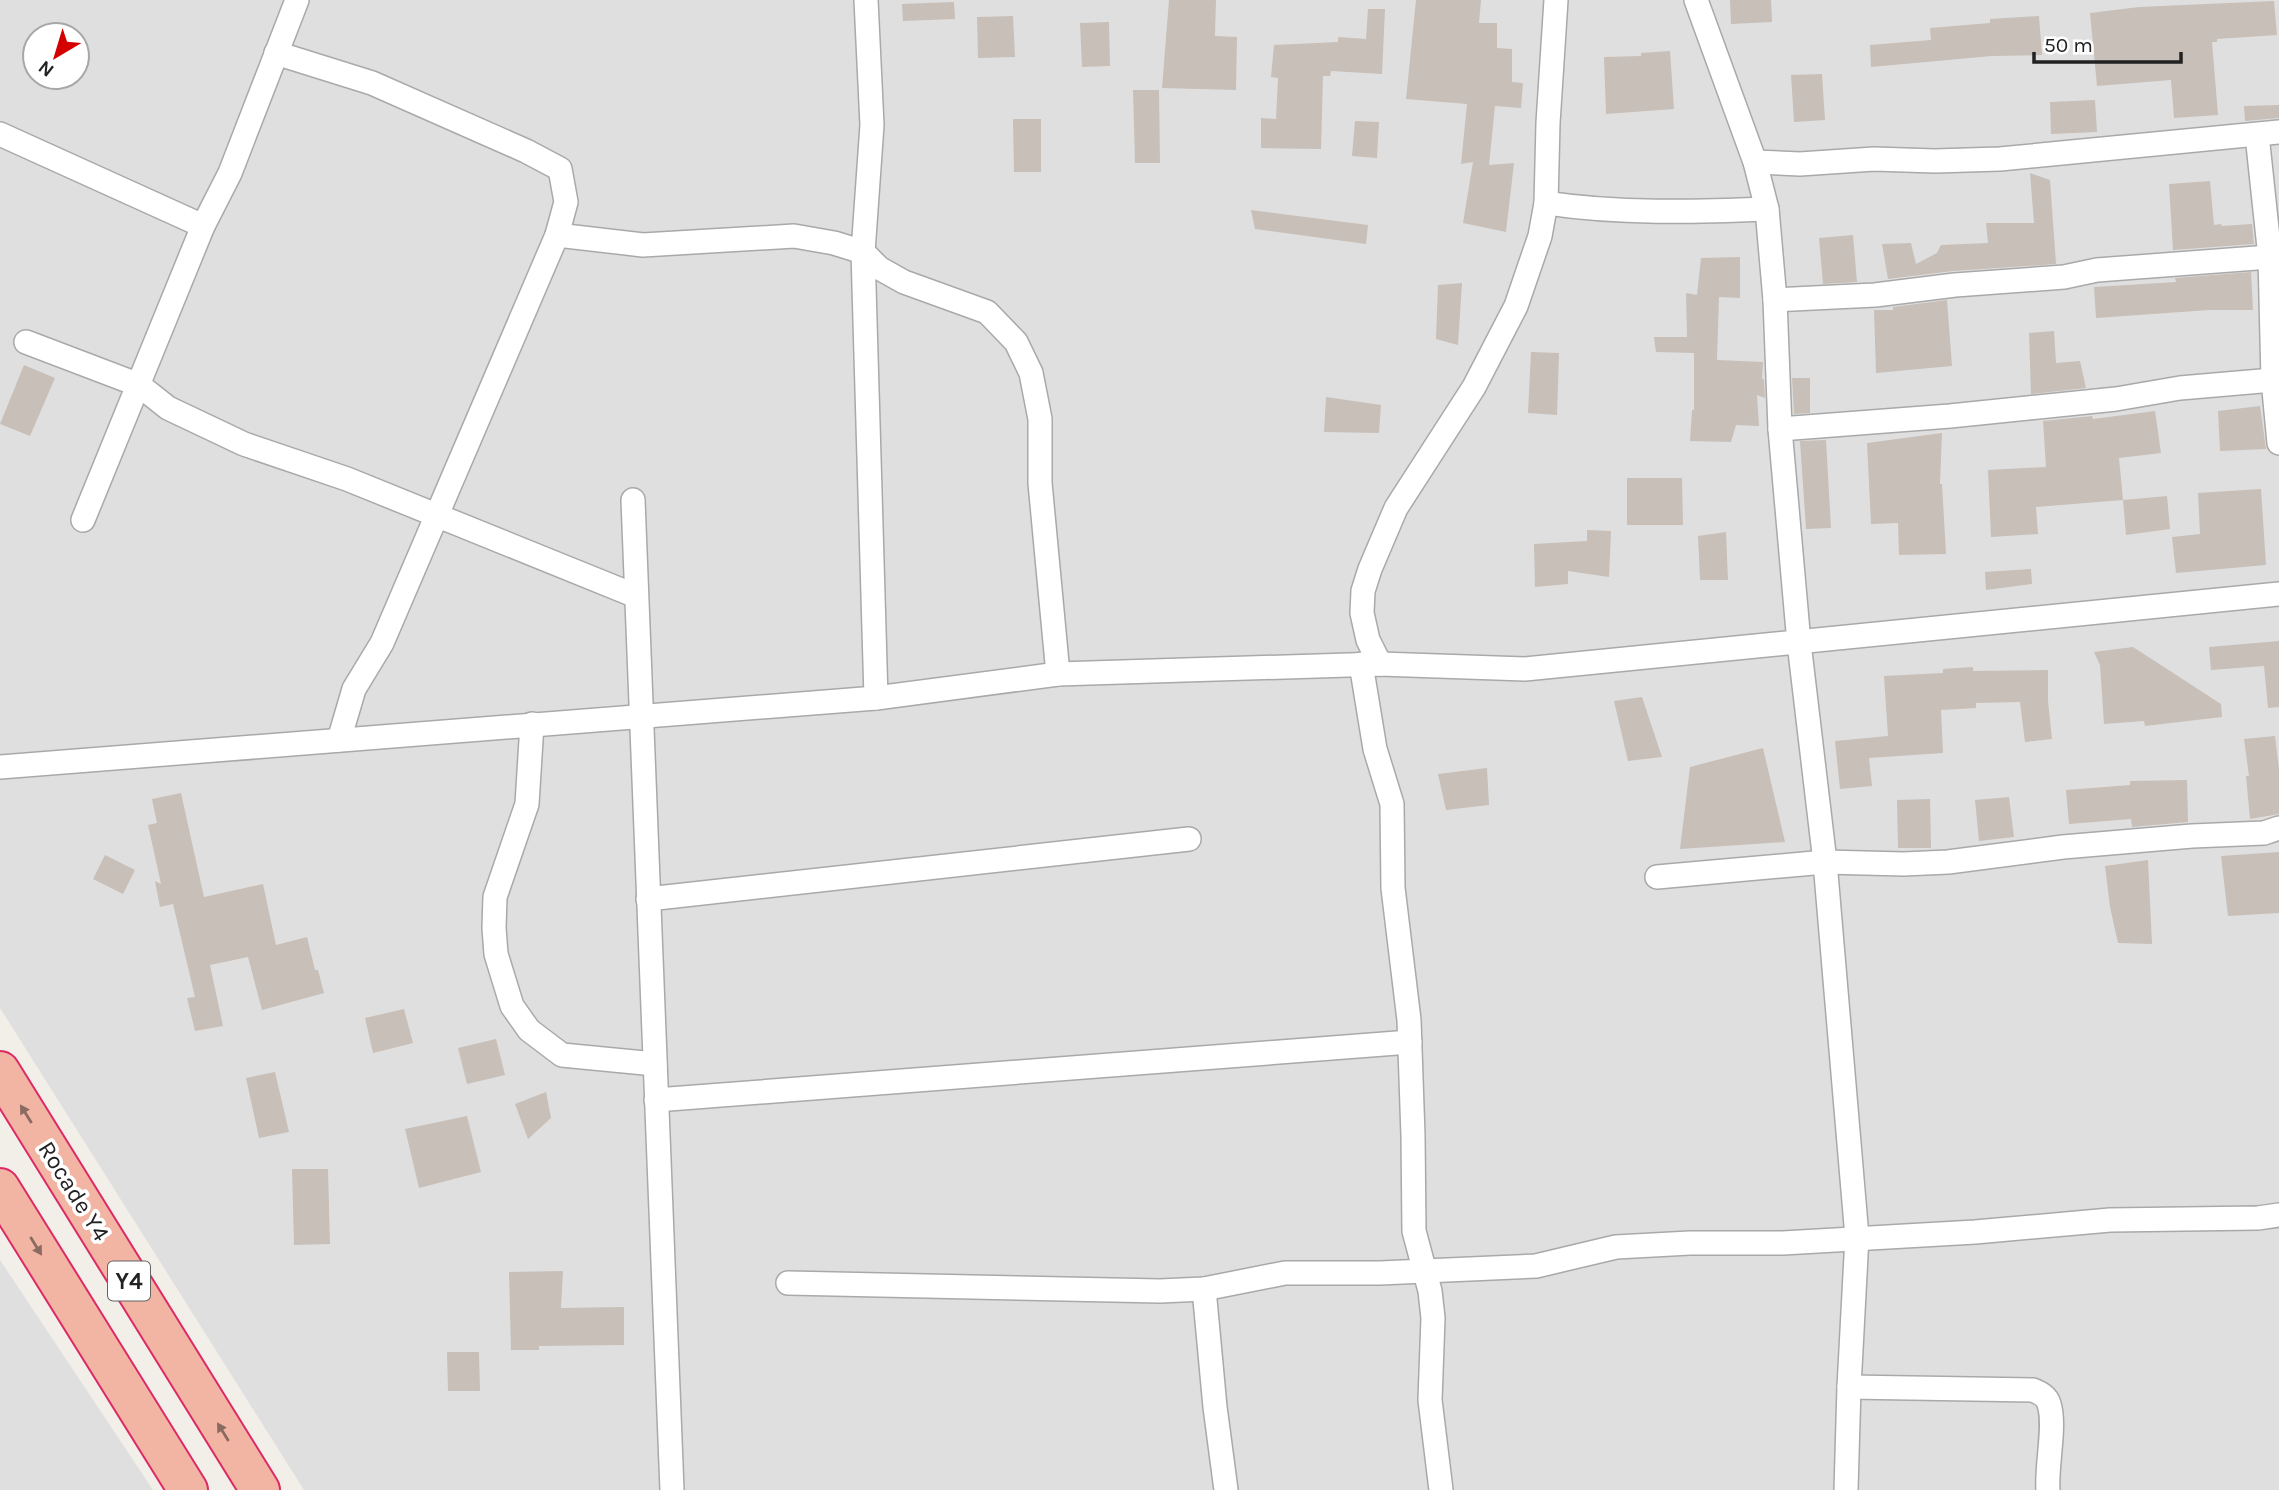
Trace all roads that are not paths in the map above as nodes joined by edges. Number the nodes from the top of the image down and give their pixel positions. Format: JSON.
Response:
{"nodes":[{"id":1,"x":298,"y":0,"type":"edge"},
{"id":2,"x":866,"y":0,"type":"edge"},
{"id":3,"x":1556,"y":0,"type":"edge"},
{"id":4,"x":1696,"y":0,"type":"edge"},
{"id":5,"x":276,"y":53,"type":"junction"},
{"id":6,"x":0,"y":134,"type":"edge"},
{"id":7,"x":2268,"y":134,"type":"edge"},
{"id":8,"x":1755,"y":162,"type":"junction"},
{"id":9,"x":1546,"y":203,"type":"junction"},
{"id":10,"x":1767,"y":209,"type":"junction"},
{"id":11,"x":203,"y":226,"type":"junction"},
{"id":12,"x":557,"y":235,"type":"junction"},
{"id":13,"x":863,"y":252,"type":"junction"},
{"id":14,"x":2270,"y":257,"type":"junction"},
{"id":15,"x":1775,"y":300,"type":"junction"},
{"id":16,"x":26,"y":342,"type":"dead end"},
{"id":17,"x":139,"y":385,"type":"junction"},
{"id":18,"x":2275,"y":391,"type":"edge"},
{"id":19,"x":1780,"y":429,"type":"junction"},
{"id":20,"x":2279,"y":443,"type":"edge"},
{"id":21,"x":633,"y":500,"type":"dead end"},
{"id":22,"x":436,"y":516,"type":"junction"},
{"id":23,"x":83,"y":520,"type":"dead end"},
{"id":24,"x":2279,"y":594,"type":"edge"},
{"id":25,"x":636,"y":596,"type":"junction"},
{"id":26,"x":1800,"y":643,"type":"junction"},
{"id":27,"x":1371,"y":664,"type":"junction"},
{"id":28,"x":1058,"y":674,"type":"junction"},
{"id":29,"x":876,"y":698,"type":"junction"},
{"id":30,"x":640,"y":718,"type":"junction"},
{"id":31,"x":532,"y":724,"type":"junction"},
{"id":32,"x":339,"y":740,"type":"junction"},
{"id":33,"x":0,"y":767,"type":"edge"},
{"id":34,"x":2279,"y":828,"type":"edge"},
{"id":35,"x":1189,"y":839,"type":"dead end"},
{"id":36,"x":1825,"y":862,"type":"junction"},
{"id":37,"x":1657,"y":877,"type":"dead end"},
{"id":38,"x":648,"y":899,"type":"junction"},
{"id":39,"x":1410,"y":1042,"type":"junction"},
{"id":40,"x":655,"y":1064,"type":"junction"},
{"id":41,"x":0,"y":1071,"type":"edge"},
{"id":42,"x":656,"y":1100,"type":"junction"},
{"id":43,"x":0,"y":1188,"type":"edge"},
{"id":44,"x":2279,"y":1215,"type":"edge"},
{"id":45,"x":1857,"y":1237,"type":"junction"},
{"id":46,"x":1423,"y":1269,"type":"junction"},
{"id":47,"x":788,"y":1283,"type":"dead end"},
{"id":48,"x":1204,"y":1289,"type":"junction"},
{"id":49,"x":1849,"y":1387,"type":"junction"},
{"id":50,"x":188,"y":1490,"type":"edge"},
{"id":51,"x":260,"y":1490,"type":"edge"},
{"id":52,"x":672,"y":1490,"type":"edge"},
{"id":53,"x":1226,"y":1490,"type":"edge"},
{"id":54,"x":1441,"y":1490,"type":"edge"},
{"id":55,"x":1846,"y":1490,"type":"edge"},
{"id":56,"x":2048,"y":1490,"type":"edge"}],
"edges":[{"from":1,"to":5,"type":"street"},
{"from":2,"to":13,"type":"street"},
{"from":3,"to":9,"type":"street"},
{"from":4,"to":8,"type":"street"},
{"from":5,"to":11,"type":"street"},
{"from":5,"to":12,"type":"street"},
{"from":6,"to":11,"type":"street"},
{"from":7,"to":8,"type":"street"},
{"from":7,"to":14,"type":"street"},
{"from":8,"to":10,"type":"street"},
{"from":9,"to":10,"type":"street"},
{"from":9,"to":27,"type":"street"},
{"from":10,"to":15,"type":"street"},
{"from":11,"to":17,"type":"street"},
{"from":12,"to":13,"type":"street"},
{"from":12,"to":22,"type":"street"},
{"from":13,"to":28,"type":"street"},
{"from":13,"to":29,"type":"street"},
{"from":14,"to":15,"type":"street"},
{"from":14,"to":18,"type":"street"},
{"from":15,"to":19,"type":"street"},
{"from":16,"to":17,"type":"street"},
{"from":17,"to":22,"type":"street"},
{"from":17,"to":23,"type":"street"},
{"from":18,"to":19,"type":"street"},
{"from":18,"to":20,"type":"street"},
{"from":19,"to":26,"type":"street"},
{"from":21,"to":25,"type":"street"},
{"from":22,"to":25,"type":"street"},
{"from":22,"to":32,"type":"street"},
{"from":24,"to":26,"type":"street"},
{"from":25,"to":30,"type":"street"},
{"from":26,"to":27,"type":"street"},
{"from":26,"to":36,"type":"street"},
{"from":27,"to":28,"type":"street"},
{"from":27,"to":39,"type":"street"},
{"from":28,"to":29,"type":"street"},
{"from":29,"to":30,"type":"street"},
{"from":30,"to":31,"type":"street"},
{"from":30,"to":38,"type":"street"},
{"from":31,"to":32,"type":"street"},
{"from":31,"to":40,"type":"street"},
{"from":32,"to":33,"type":"street"},
{"from":34,"to":36,"type":"street"},
{"from":35,"to":38,"type":"street"},
{"from":36,"to":37,"type":"street"},
{"from":36,"to":45,"type":"street"},
{"from":38,"to":40,"type":"street"},
{"from":39,"to":42,"type":"street"},
{"from":39,"to":46,"type":"street"},
{"from":40,"to":42,"type":"street"},
{"from":51,"to":41,"type":"highway","name":"Rocade Y4","number":"Y4","one_way":true},
{"from":42,"to":52,"type":"street"},
{"from":43,"to":50,"type":"highway","number":"Y4","one_way":true},
{"from":44,"to":45,"type":"street"},
{"from":45,"to":46,"type":"street"},
{"from":45,"to":49,"type":"street"},
{"from":46,"to":48,"type":"street"},
{"from":46,"to":54,"type":"street"},
{"from":47,"to":48,"type":"street"},
{"from":48,"to":53,"type":"street"},
{"from":49,"to":55,"type":"street"},
{"from":49,"to":56,"type":"street"}]}
